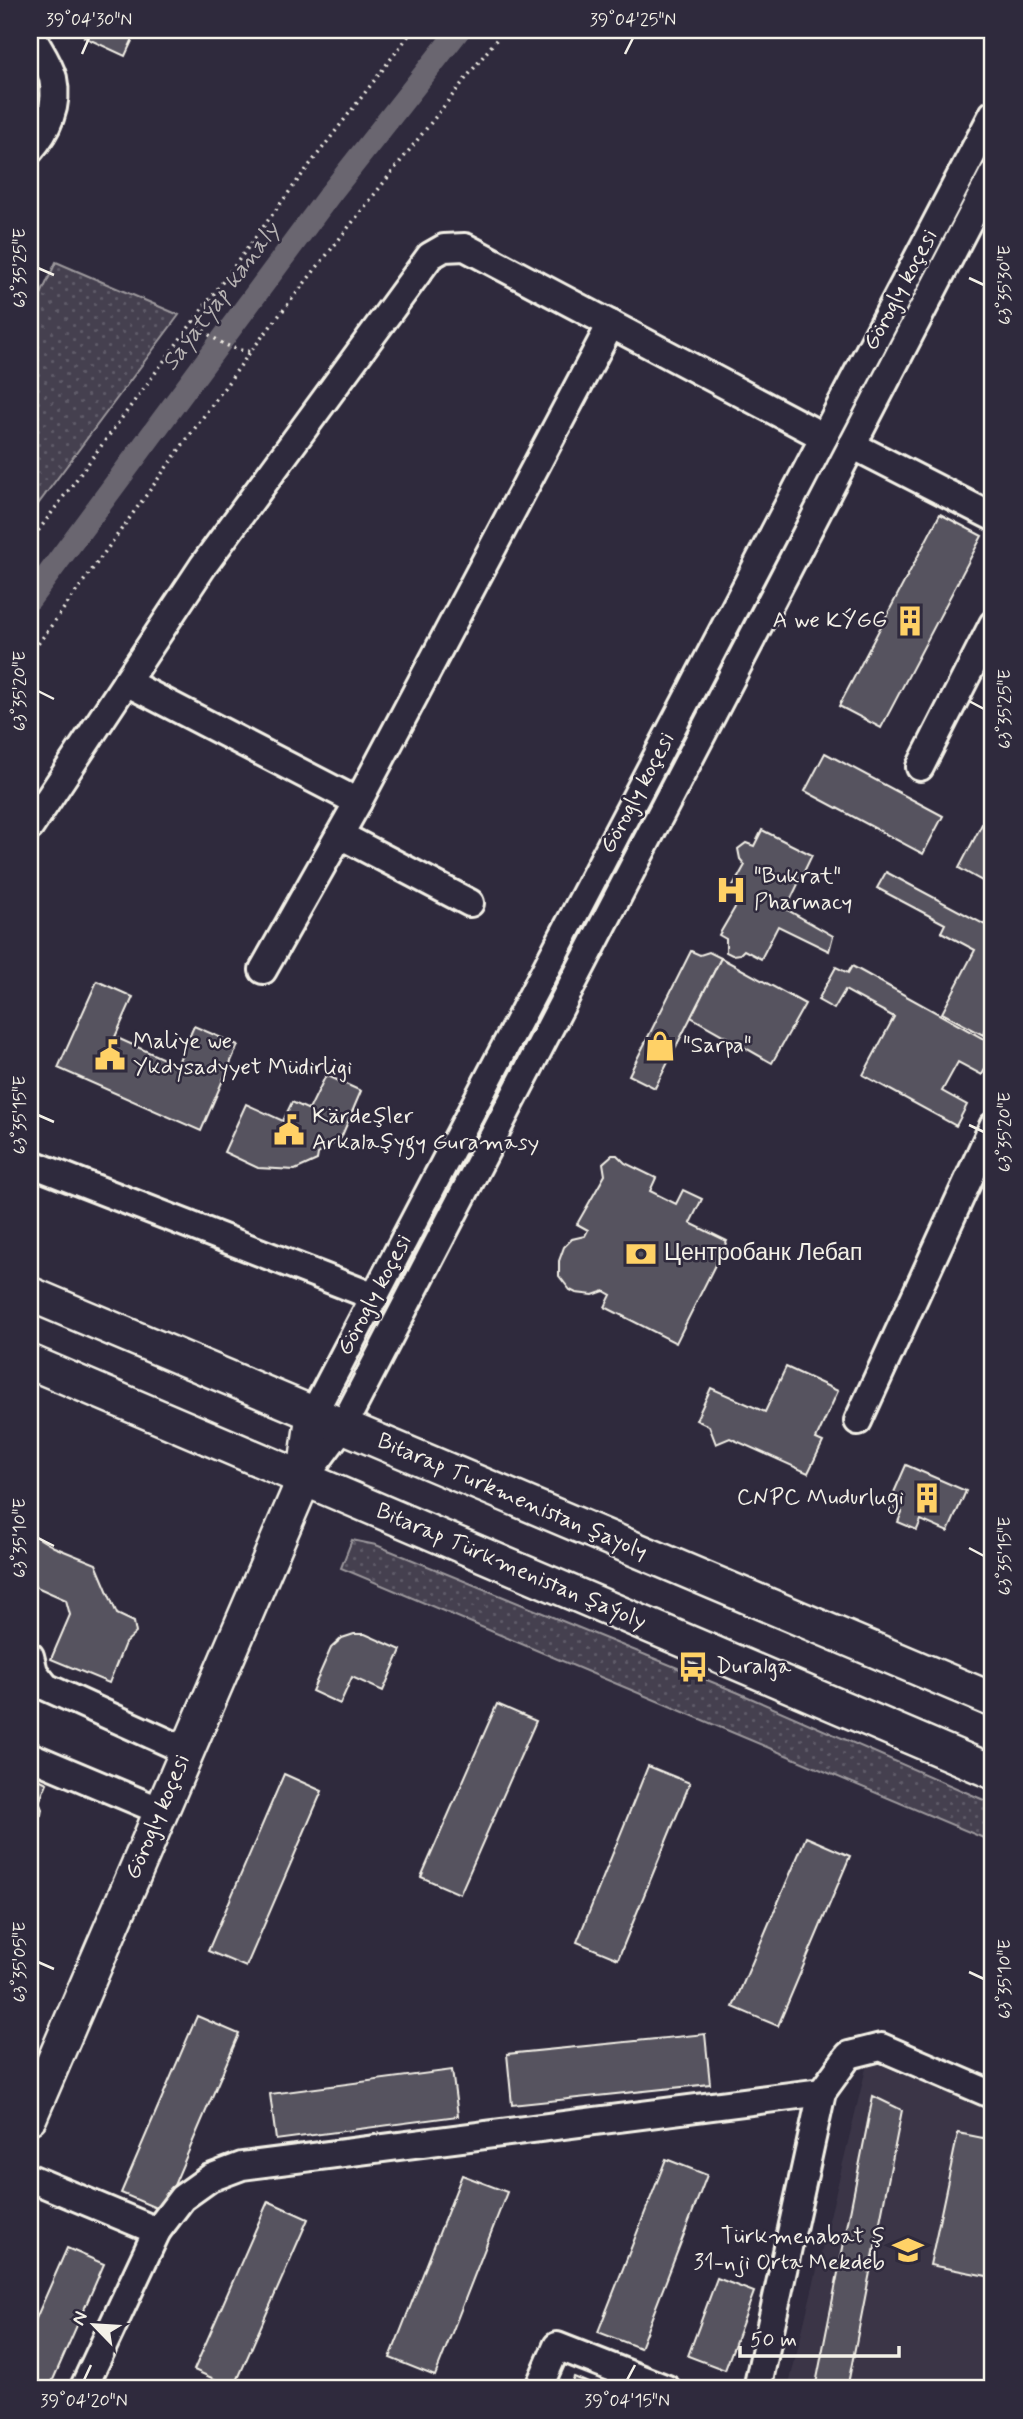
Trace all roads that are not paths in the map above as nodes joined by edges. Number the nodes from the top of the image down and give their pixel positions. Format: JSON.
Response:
{"nodes":[{"id":1,"x":30,"y":33,"type":"edge"},
{"id":2,"x":993,"y":114,"type":"edge"},
{"id":3,"x":30,"y":150,"type":"edge"},
{"id":4,"x":993,"y":174,"type":"edge"},
{"id":5,"x":611,"y":324,"type":"junction"},
{"id":6,"x":824,"y":437,"type":"junction"},
{"id":7,"x":852,"y":445,"type":"junction"},
{"id":8,"x":993,"y":517,"type":"edge"},
{"id":9,"x":993,"y":624,"type":"edge"},
{"id":10,"x":126,"y":682,"type":"junction"},
{"id":11,"x":920,"y":767,"type":"dead end"},
{"id":12,"x":358,"y":802,"type":"junction"},
{"id":13,"x":30,"y":827,"type":"edge"},
{"id":14,"x":340,"y":835,"type":"junction"},
{"id":15,"x":470,"y":903,"type":"dead end"},
{"id":16,"x":263,"y":970,"type":"dead end"},
{"id":17,"x":993,"y":1126,"type":"edge"},
{"id":18,"x":30,"y":1163,"type":"edge"},
{"id":19,"x":30,"y":1294,"type":"edge"},
{"id":20,"x":374,"y":1297,"type":"junction"},
{"id":21,"x":30,"y":1362,"type":"edge"},
{"id":22,"x":328,"y":1420,"type":"junction"},
{"id":23,"x":858,"y":1421,"type":"dead end"},
{"id":24,"x":303,"y":1479,"type":"junction"},
{"id":25,"x":30,"y":1656,"type":"edge"},
{"id":26,"x":993,"y":1700,"type":"edge"},
{"id":27,"x":187,"y":1751,"type":"junction"},
{"id":28,"x":30,"y":1756,"type":"edge"},
{"id":29,"x":993,"y":1772,"type":"edge"},
{"id":30,"x":161,"y":1811,"type":"junction"},
{"id":31,"x":822,"y":2092,"type":"junction"},
{"id":32,"x":993,"y":2095,"type":"edge"},
{"id":33,"x":30,"y":2117,"type":"edge"},
{"id":34,"x":30,"y":2178,"type":"edge"},
{"id":35,"x":156,"y":2231,"type":"junction"},
{"id":36,"x":83,"y":2389,"type":"edge"},
{"id":37,"x":538,"y":2389,"type":"edge"},
{"id":38,"x":667,"y":2389,"type":"edge"},
{"id":39,"x":757,"y":2389,"type":"edge"}],
"edges":[{"from":1,"to":3,"type":"street"},
{"from":2,"to":6,"type":"street","name":"Görogly koçesi"},
{"from":4,"to":7,"type":"street","name":"Görogly koçesi"},
{"from":5,"to":6,"type":"street"},
{"from":5,"to":10,"type":"street"},
{"from":5,"to":12,"type":"street"},
{"from":6,"to":20,"type":"street","name":"Görogly koçesi"},
{"from":7,"to":8,"type":"street"},
{"from":7,"to":22,"type":"street","name":"Görogly koçesi"},
{"from":9,"to":11,"type":"street"},
{"from":10,"to":12,"type":"street"},
{"from":10,"to":13,"type":"street"},
{"from":12,"to":14,"type":"street"},
{"from":14,"to":15,"type":"street"},
{"from":14,"to":16,"type":"street"},
{"from":17,"to":23,"type":"street"},
{"from":18,"to":20,"type":"street"},
{"from":19,"to":22,"type":"main road","name":"Bitarap Turkmenistan şayoly"},
{"from":20,"to":22,"type":"street","name":"Görogly koçesi"},
{"from":21,"to":24,"type":"main road","name":"Bitarap Türkmenistan şaýoly"},
{"from":22,"to":24,"type":"main road","name":"Görogly koçesi"},
{"from":22,"to":26,"type":"main road","name":"Bitarap Turkmenistan şayoly"},
{"from":24,"to":27,"type":"main road","name":"Görogly koçesi"},
{"from":24,"to":29,"type":"main road","name":"Bitarap Türkmenistan şaýoly"},
{"from":25,"to":27,"type":"street"},
{"from":27,"to":30,"type":"main road","name":"Görogly koçesi"},
{"from":28,"to":30,"type":"street"},
{"from":30,"to":33,"type":"main road","name":"Görogly koçesi"},
{"from":31,"to":32,"type":"street"},
{"from":31,"to":35,"type":"street"},
{"from":31,"to":39,"type":"street"},
{"from":34,"to":35,"type":"street"},
{"from":35,"to":36,"type":"street"},
{"from":37,"to":38,"type":"street"}]}
